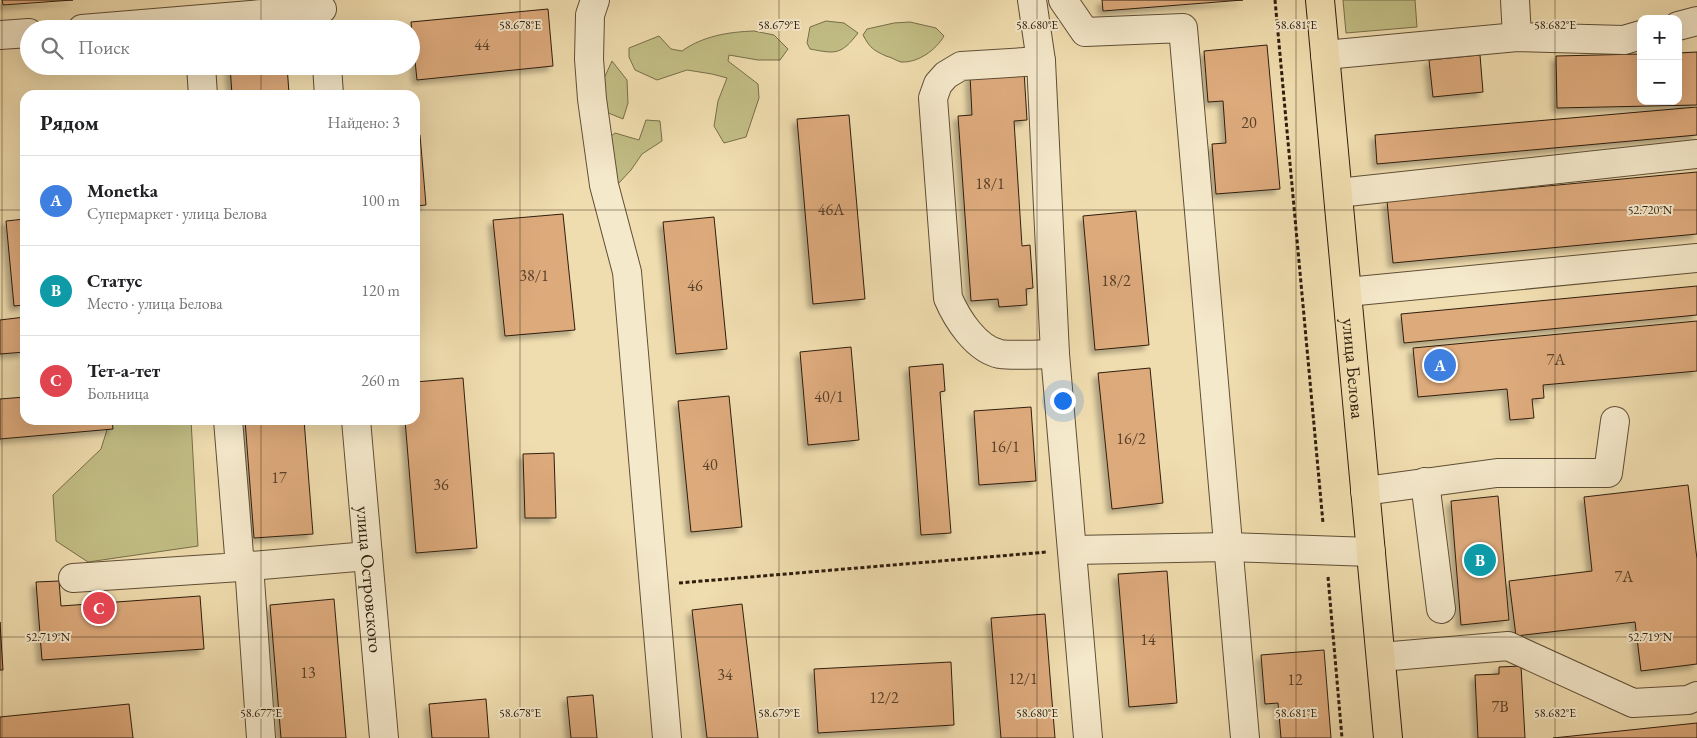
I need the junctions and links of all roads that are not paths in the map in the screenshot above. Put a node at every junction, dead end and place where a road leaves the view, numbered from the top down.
1 (594, 0) edge
2 (1032, 0) edge
3 (1062, 0) edge
4 (1320, 0) edge
5 (1515, 0) edge
6 (323, 13) edge
7 (243, 20) edge
8 (1697, 21) edge
9 (1682, 25) edge
10 (20, 34) edge
11 (0, 35) edge
12 (1517, 36) junction
13 (1637, 36) edge
14 (1325, 55) junction
15 (1041, 61) junction
16 (202, 75) edge
17 (328, 75) edge
18 (203, 90) edge
19 (329, 90) edge
20 (1697, 154) edge
21 (1338, 193) junction
22 (1697, 258) edge
23 (1347, 292) junction
24 (1055, 354) junction
25 (1615, 421) dead end
26 (229, 425) edge
27 (356, 425) edge
28 (1425, 482) junction
29 (1365, 491) junction
30 (1228, 547) junction
31 (1073, 550) junction
32 (1371, 552) junction
33 (368, 556) junction
34 (245, 566) junction
35 (73, 578) dead end
36 (1441, 609) dead end
37 (1381, 657) junction
38 (1697, 696) edge
39 (261, 738) edge
40 (384, 738) edge
41 (667, 738) edge
42 (1088, 738) edge
43 (1244, 738) edge
44 (1388, 738) edge

1 - 41 street
2 - 15 street
3 - 30 street
4 - 14 main road, улица Белова
5 - 12 street
6 - 7 street
8 - 9 street
10 - 11 street
12 - 13 street
12 - 14 street
14 - 21 main road, улица Белова
15 - 24 street
15 - 24 street
16 - 18 street
17 - 19 street
20 - 21 street
21 - 23 main road, улица Белова
22 - 23 street
23 - 29 main road, улица Белова
24 - 31 street
25 - 28 street
26 - 34 street
27 - 33 street, улица Островского
28 - 29 street
28 - 36 street
29 - 32 main road, улица Белова
30 - 31 street
30 - 32 street
30 - 43 street
31 - 42 street
32 - 37 main road, улица Белова
33 - 34 street
33 - 40 street, улица Островского
34 - 35 street
34 - 39 street
37 - 38 street
37 - 44 main road, улица Белова

